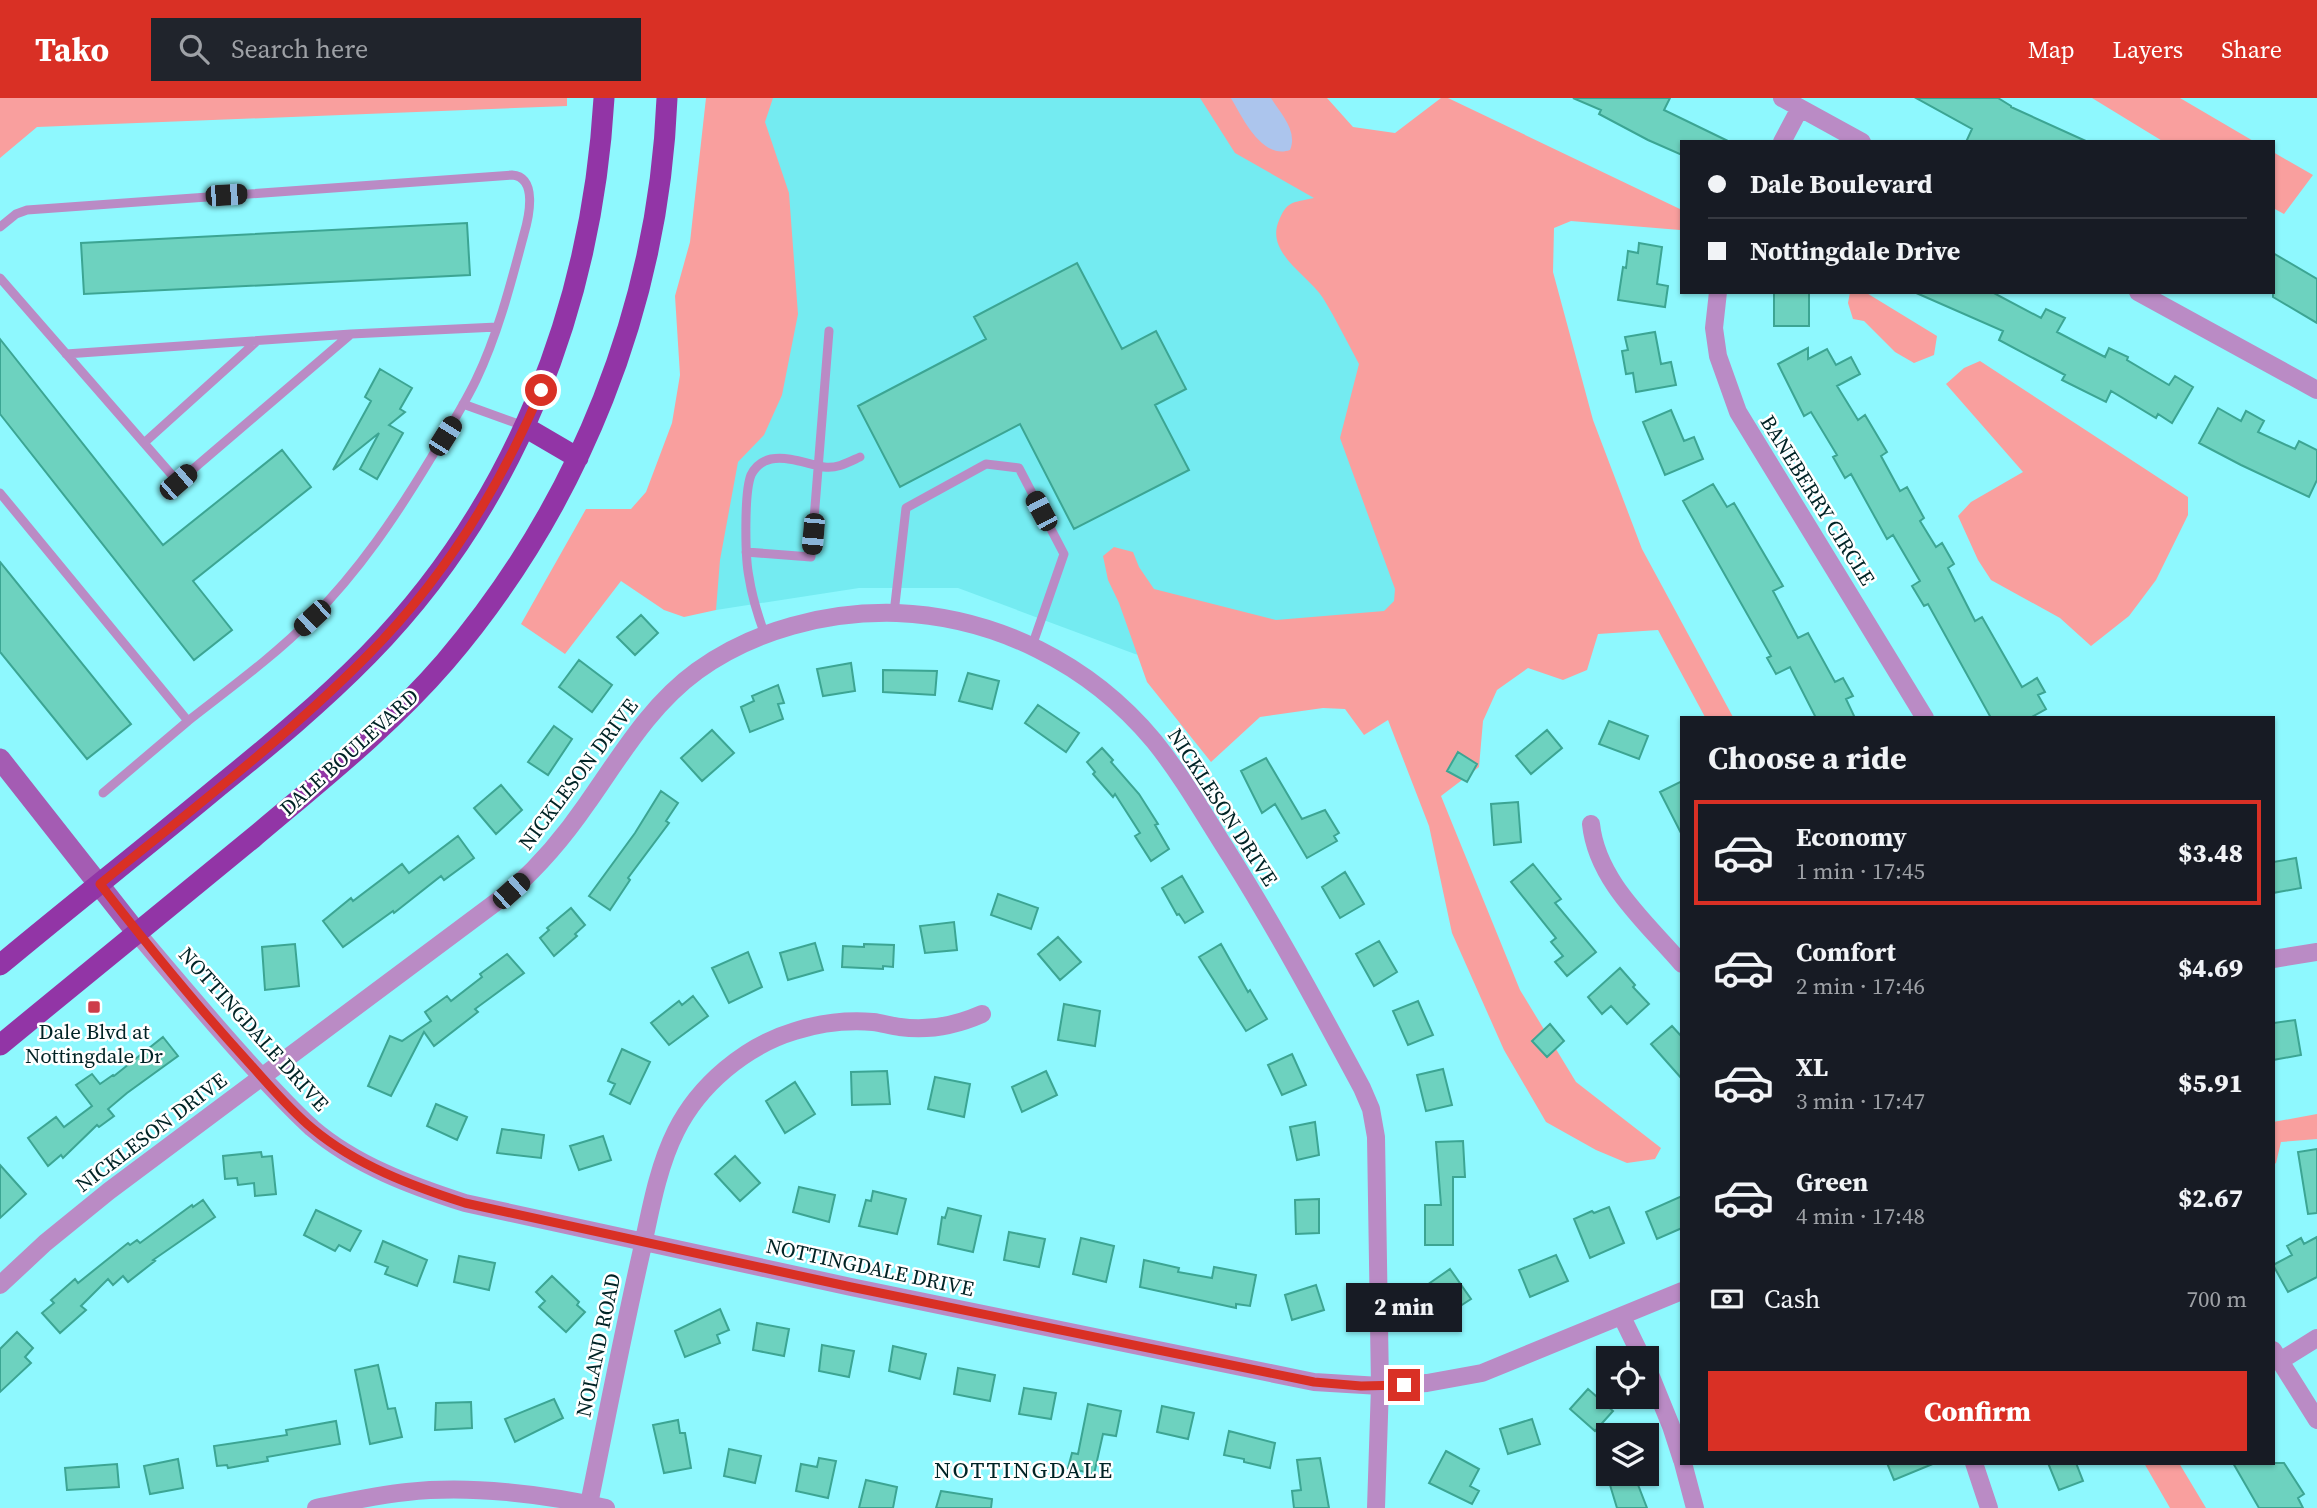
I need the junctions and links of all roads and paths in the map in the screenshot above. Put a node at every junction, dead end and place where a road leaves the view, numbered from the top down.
1 (604, 98) edge
2 (667, 98) edge
3 (1782, 98) edge
4 (1800, 108) junction
5 (1783, 140) edge
6 (1858, 140) edge
7 (0, 227) edge
8 (0, 278) edge
9 (1717, 294) edge
10 (2142, 294) edge
11 (496, 327) junction
12 (829, 331) dead end
13 (351, 334) junction
14 (257, 341) junction
15 (66, 354) junction
16 (2317, 390) edge
17 (463, 404) junction
18 (525, 426) junction
19 (144, 443) junction
20 (860, 457) dead end
21 (578, 458) junction
22 (819, 465) junction
23 (0, 493) edge
24 (746, 552) junction
25 (894, 613) junction
26 (765, 635) junction
27 (1032, 646) junction
28 (1924, 716) edge
29 (188, 721) junction
30 (0, 760) edge
31 (103, 793) dead end
32 (1591, 824) dead end
33 (100, 884) junction
34 (137, 933) junction
35 (2317, 952) edge
36 (2275, 959) edge
37 (1680, 962) edge
38 (0, 965) edge
39 (982, 1014) dead end
40 (0, 1045) edge
41 (262, 1077) junction
42 (643, 1242) junction
43 (0, 1285) edge
44 (1680, 1292) edge
45 (1622, 1317) junction
46 (2317, 1338) edge
47 (1636, 1346) edge
48 (2277, 1355) edge
49 (1380, 1386) junction
50 (1659, 1396) edge
51 (2317, 1420) edge
52 (1680, 1455) edge
53 (1683, 1465) edge
54 (1975, 1465) edge
55 (597, 1506) edge
56 (316, 1508) edge
57 (1376, 1508) edge
58 (1695, 1508) edge
59 (1989, 1508) edge

1 - 18 main road
2 - 21 main road, DALE BOULEVARD
3 - 4 street
4 - 5 street
4 - 6 street
7 - 11 lane
8 - 15 lane
9 - 28 street, BANEBERRY CIRCLE
10 - 16 street
11 - 13 lane
11 - 17 lane
12 - 22 lane
13 - 14 lane
13 - 19 lane
14 - 15 lane
14 - 19 lane
15 - 19 lane
17 - 18 lane
17 - 29 lane
18 - 21 main road
18 - 33 main road
20 - 22 lane
21 - 34 main road, DALE BOULEVARD
22 - 24 lane
22 - 24 lane
23 - 29 lane
24 - 26 lane
25 - 26 street, NICKLESON DRIVE
25 - 27 street, NICKLESON DRIVE
25 - 27 lane
26 - 41 street, NICKLESON DRIVE
27 - 49 street, NICKLESON DRIVE
29 - 31 lane
30 - 33 street
32 - 37 street
33 - 34 street
33 - 38 main road
34 - 40 main road, DALE BOULEVARD
34 - 41 street, NOTTINGDALE DRIVE
35 - 36 street
39 - 42 street, NOLAND ROAD
41 - 42 street, NOTTINGDALE DRIVE
41 - 43 street, NICKLESON DRIVE
42 - 49 street, NOTTINGDALE DRIVE
42 - 55 street, NOLAND ROAD
44 - 45 street, NOTTINGDALE DRIVE
45 - 47 street
45 - 49 street, NOTTINGDALE DRIVE
46 - 48 street
48 - 51 street
49 - 57 street, NICKLESON DRIVE
50 - 52 street
53 - 58 street
54 - 59 street
55 - 56 street

